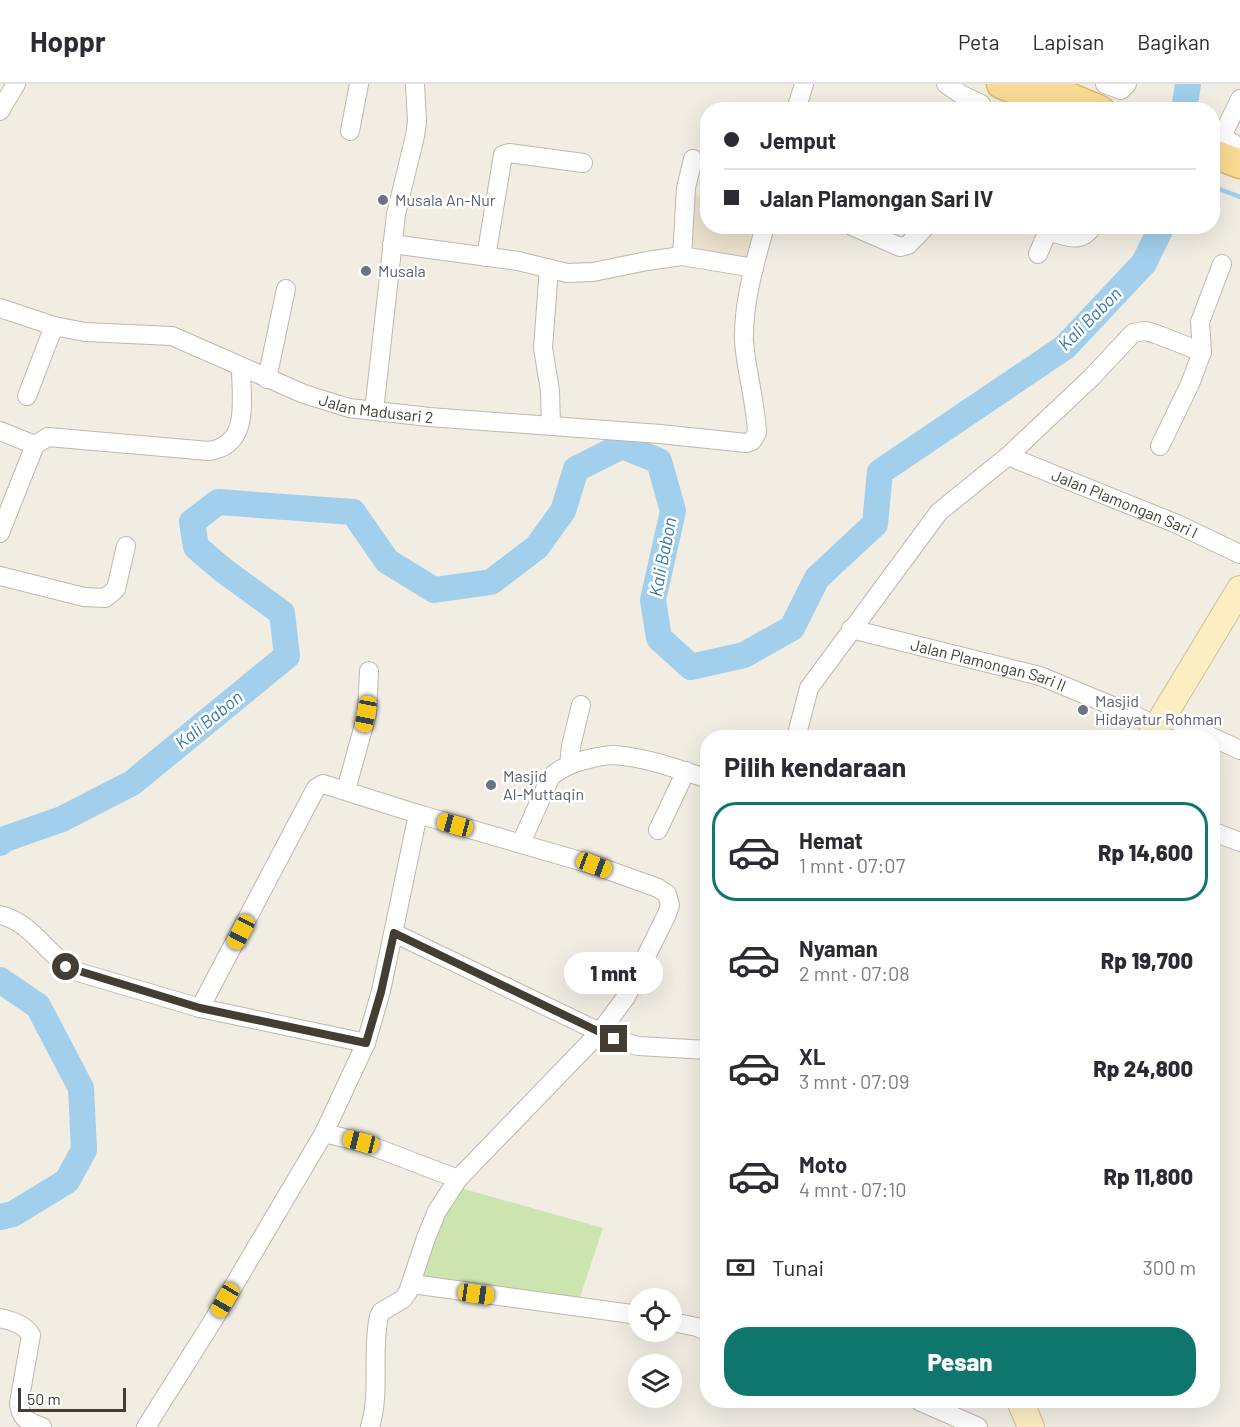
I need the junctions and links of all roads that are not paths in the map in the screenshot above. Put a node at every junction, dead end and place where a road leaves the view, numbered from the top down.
1 (16, 84) edge
2 (359, 84) edge
3 (415, 84) edge
4 (804, 84) edge
5 (946, 84) edge
6 (1001, 84) edge
7 (1038, 84) edge
8 (1105, 84) edge
9 (1126, 84) edge
10 (1240, 99) edge
11 (798, 102) edge
12 (974, 102) edge
13 (1040, 102) edge
14 (1081, 102) edge
15 (0, 111) edge
16 (350, 131) dead end
17 (1240, 148) edge
18 (1220, 156) edge
19 (693, 159) dead end
20 (583, 163) dead end
21 (1240, 164) edge
22 (1220, 177) edge
23 (1240, 185) edge
24 (763, 234) edge
25 (870, 234) edge
26 (918, 234) edge
27 (1047, 234) edge
28 (1059, 234) edge
29 (1087, 234) edge
30 (392, 244) junction
31 (1038, 254) dead end
32 (486, 256) junction
33 (682, 256) junction
34 (1221, 264) dead end
35 (549, 268) junction
36 (754, 268) junction
37 (286, 289) dead end
38 (0, 308) edge
39 (54, 326) junction
40 (1202, 352) junction
41 (241, 368) junction
42 (267, 379) junction
43 (27, 396) dead end
44 (374, 411) junction
45 (551, 426) junction
46 (0, 431) edge
47 (36, 445) junction
48 (1160, 446) dead end
49 (1008, 456) junction
50 (0, 533) edge
51 (126, 546) dead end
52 (1240, 554) edge
53 (0, 576) edge
54 (1238, 595) edge
55 (851, 628) junction
56 (369, 671) dead end
57 (581, 705) dead end
58 (1157, 726) edge
59 (798, 730) edge
60 (1220, 744) edge
61 (1240, 750) edge
62 (569, 765) junction
63 (686, 771) junction
64 (700, 776) edge
65 (346, 790) junction
66 (418, 814) junction
67 (658, 830) dead end
68 (1220, 834) edge
69 (1240, 842) edge
70 (520, 843) junction
71 (6, 917) edge
72 (394, 933) junction
73 (200, 1008) junction
74 (600, 1032) junction
75 (366, 1043) junction
76 (700, 1050) edge
77 (324, 1133) junction
78 (458, 1179) junction
79 (412, 1284) junction
80 (628, 1314) edge
81 (0, 1318) edge
82 (682, 1324) edge
83 (700, 1328) edge
84 (935, 1408) edge
85 (1023, 1408) edge
86 (42, 1427) edge
87 (146, 1427) edge
88 (370, 1427) edge
89 (978, 1427) edge
90 (1031, 1427) edge

1 - 15 street
2 - 16 street
3 - 30 street
4 - 11 street
5 - 12 street
6 - 13 main road
7 - 14 main road
8 - 9 street
10 - 17 street
18 - 21 main road
19 - 33 street
20 - 32 street
22 - 23 main road
24 - 36 street
25 - 26 street
27 - 31 street
28 - 29 street
30 - 32 street
30 - 44 street
32 - 35 street
33 - 35 street
33 - 36 street
34 - 40 street
35 - 45 street
36 - 45 street, Jalan Madusari 2
37 - 42 street
38 - 39 street, Jalan Madusari 2
39 - 41 street, Jalan Madusari 2
39 - 43 street
40 - 48 street
40 - 49 street
41 - 42 street, Jalan Madusari 2
41 - 47 street
42 - 44 street, Jalan Madusari 2
44 - 45 street, Jalan Madusari 2
46 - 47 street
47 - 50 street
49 - 52 street, Jalan Plamongan Sari I
49 - 55 street
51 - 53 street
54 - 58 main road
55 - 58 street, Jalan Plamongan Sari II
55 - 59 street
56 - 65 street
57 - 62 street
60 - 61 street, Jalan Plamongan Sari II
62 - 63 street
62 - 70 street
63 - 64 street
63 - 67 street
65 - 66 street
65 - 73 street
66 - 70 street
66 - 72 street
68 - 69 street
70 - 74 street
71 - 73 street
72 - 74 street
72 - 75 street
73 - 75 street
74 - 76 street
74 - 78 street
75 - 77 street
77 - 78 street
77 - 87 street
78 - 79 street
79 - 80 street
79 - 88 street
81 - 86 street
82 - 83 street
84 - 89 street
85 - 90 main road

